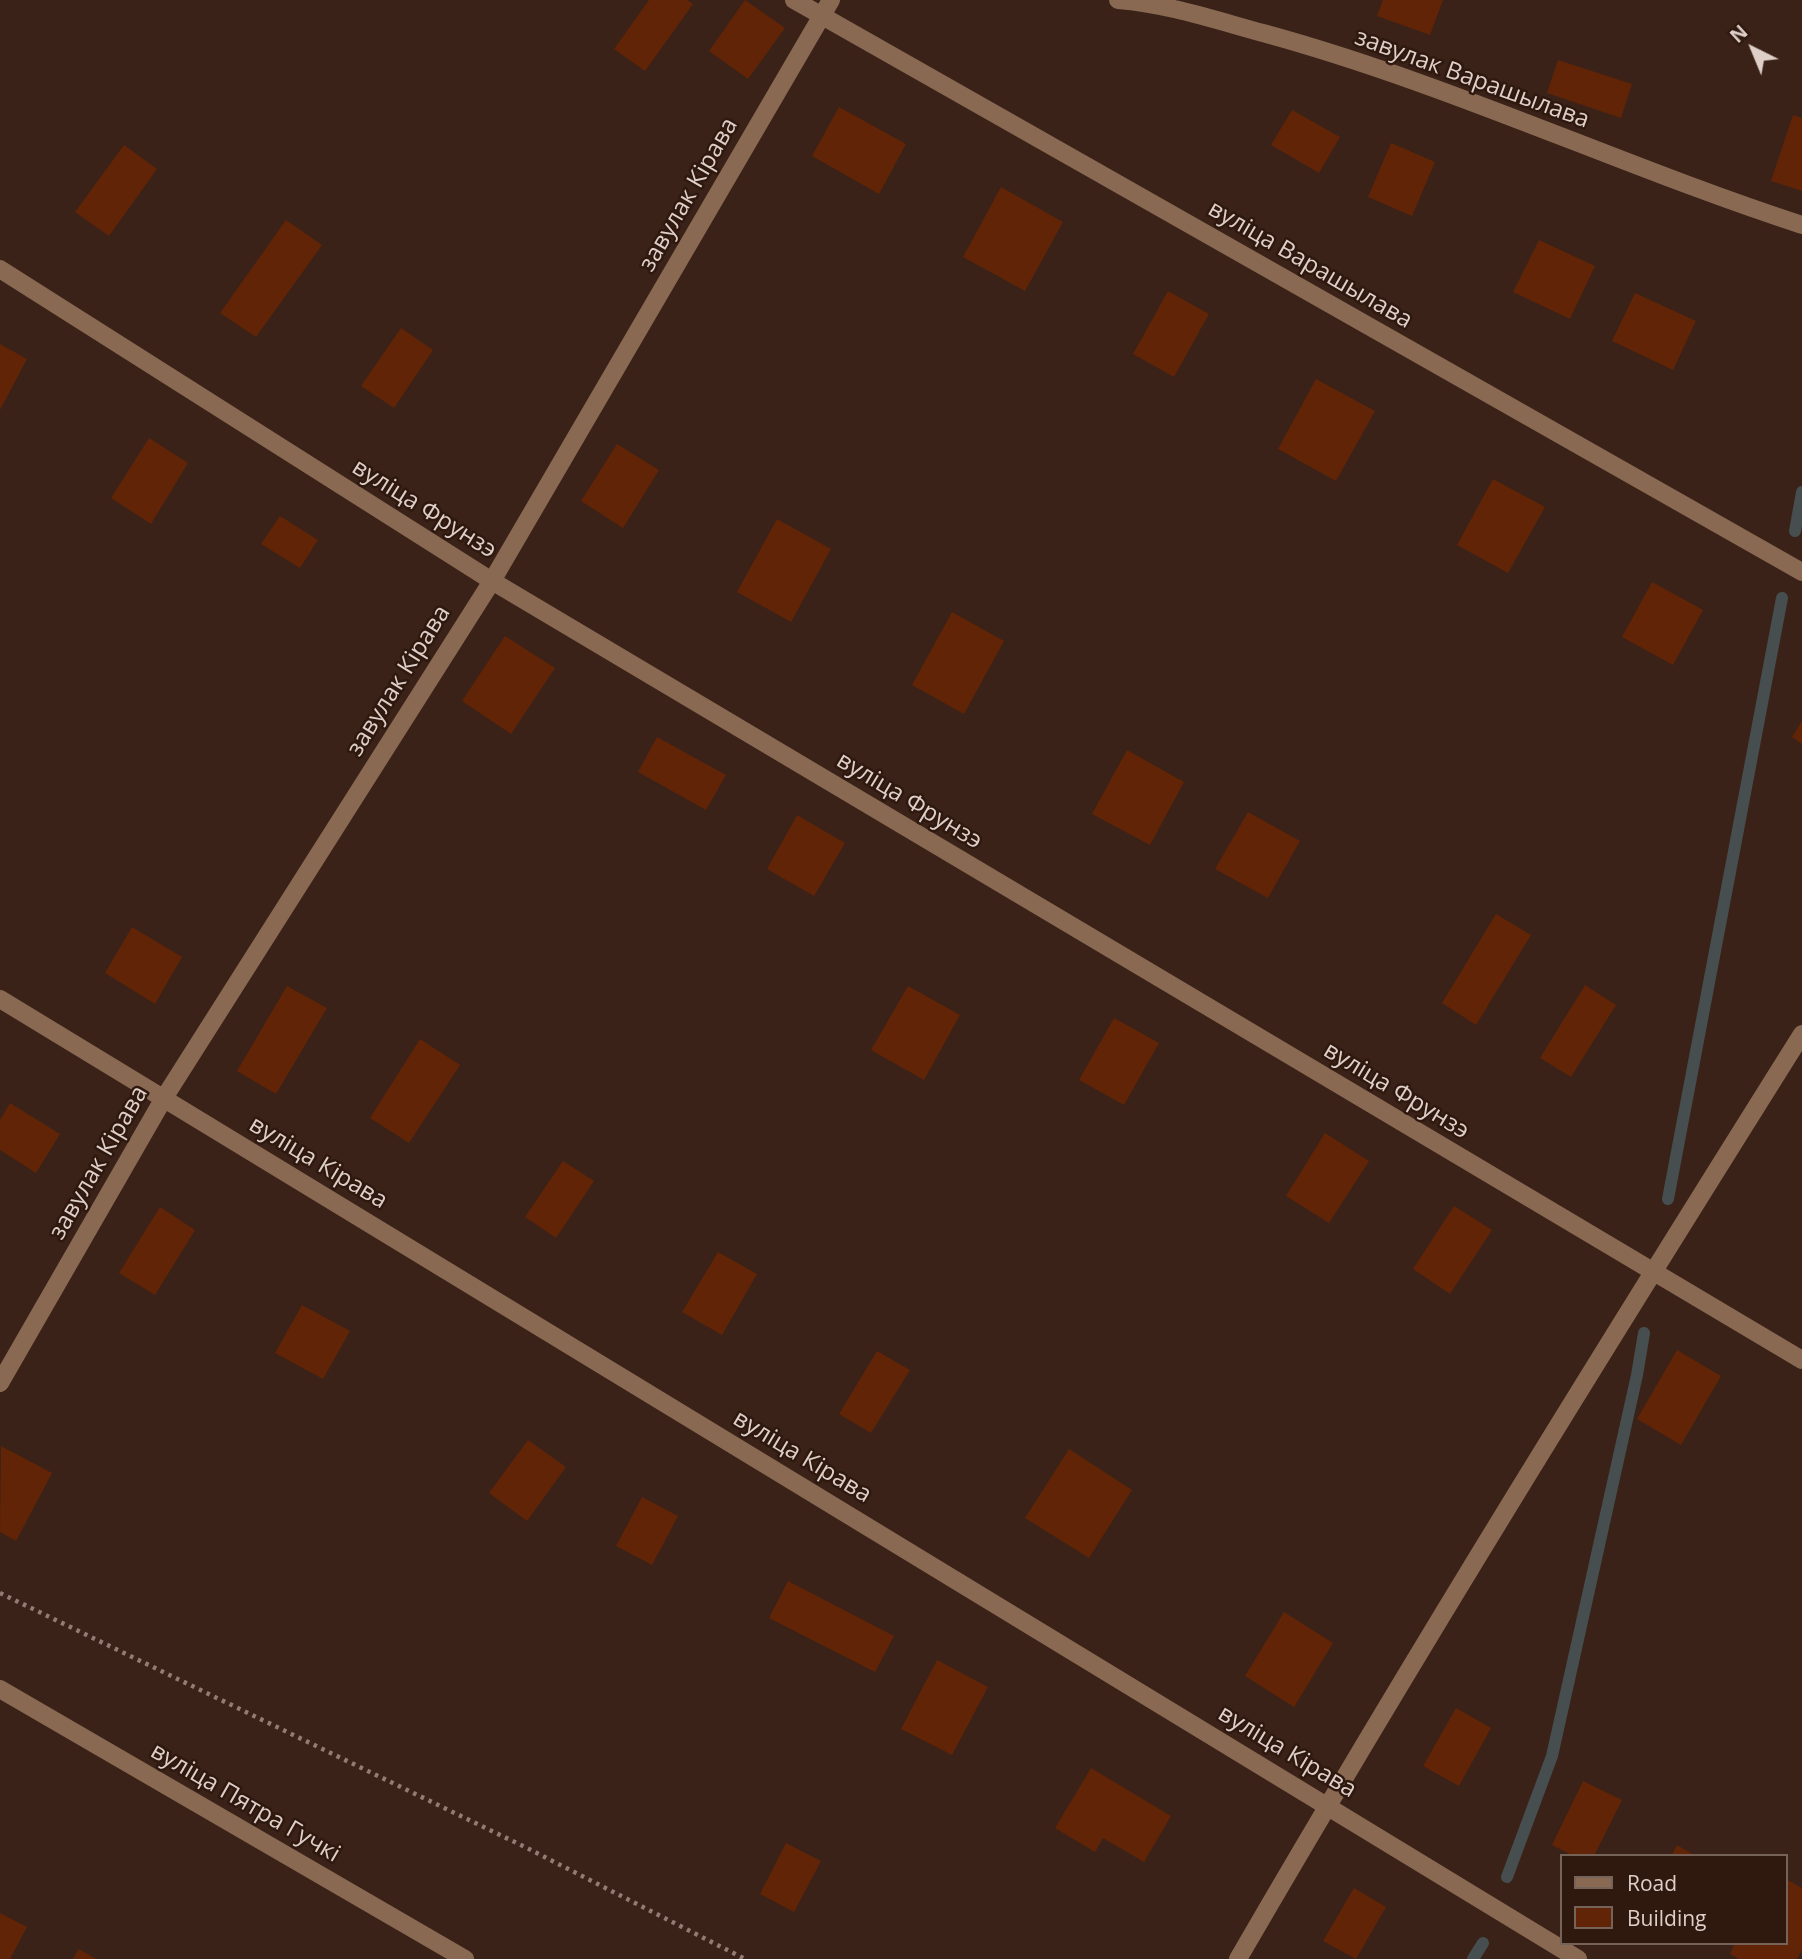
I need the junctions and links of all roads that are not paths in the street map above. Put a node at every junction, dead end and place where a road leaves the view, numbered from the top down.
1 (794, 0) edge
2 (831, 0) edge
3 (1118, 0) edge
4 (821, 16) junction
5 (1802, 225) edge
6 (0, 269) edge
7 (1802, 572) edge
8 (492, 581) junction
9 (0, 999) edge
10 (1802, 1034) edge
11 (164, 1098) junction
12 (1653, 1272) junction
13 (1802, 1360) edge
14 (0, 1382) edge
15 (0, 1689) edge
16 (1327, 1806) junction
17 (465, 1959) edge
18 (1238, 1959) edge
19 (1578, 1959) edge

1 - 4 street, вуліца Варашылава
2 - 4 street, завулак Кірава
3 - 5 street, завулак Варашылава
4 - 7 street, вуліца Варашылава
4 - 8 street, завулак Кірава
6 - 8 street, вуліца Фрунзэ
8 - 11 street, завулак Кірава
8 - 12 street, вуліца Фрунзэ
9 - 11 street, вуліца Кірава
10 - 12 street
11 - 14 street, завулак Кірава
11 - 16 street, вуліца Кірава
12 - 13 street, вуліца Фрунзэ
12 - 16 street
15 - 17 street, вуліца Пятра Гучкі
16 - 18 street
16 - 19 street, вуліца Кірава

